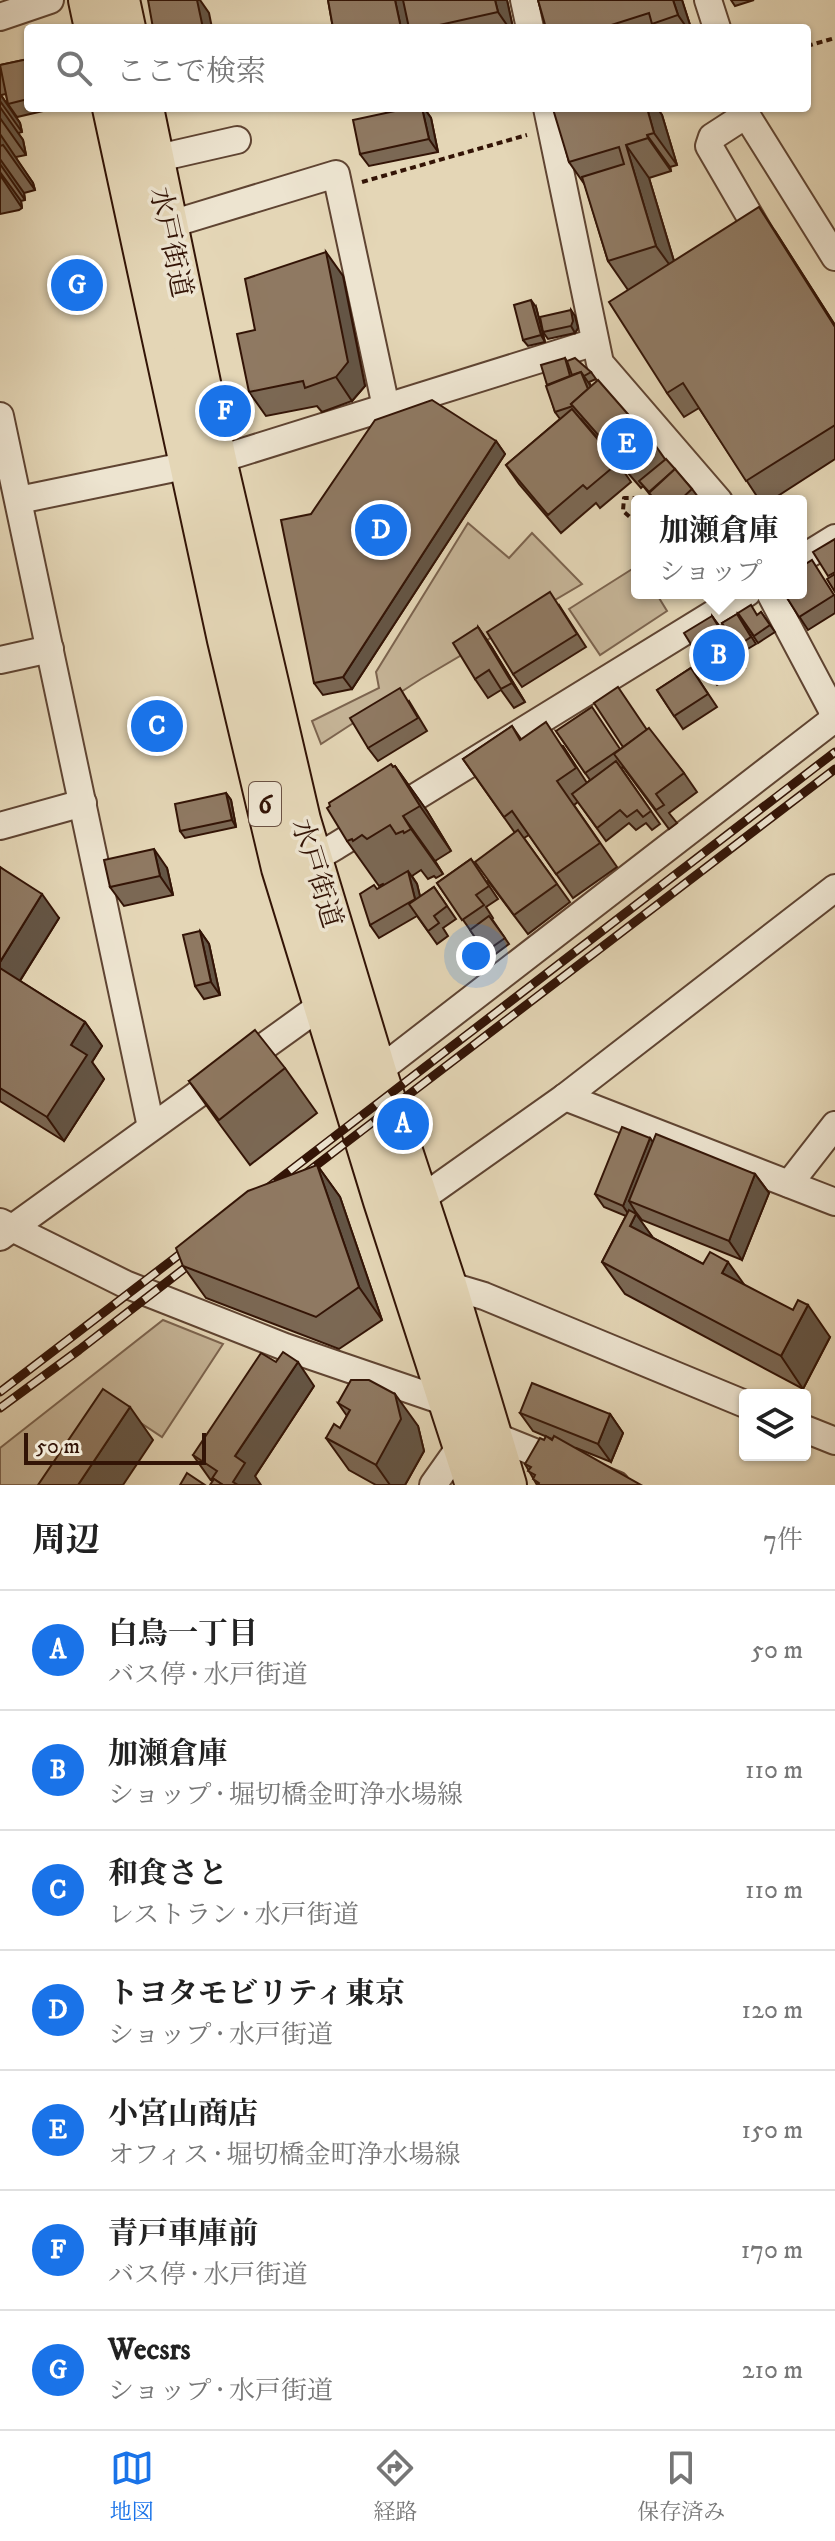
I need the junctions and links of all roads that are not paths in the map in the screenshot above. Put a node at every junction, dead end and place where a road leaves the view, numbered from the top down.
1 (50, 0) edge
2 (88, 0) edge
3 (120, 0) edge
4 (524, 0) edge
5 (708, 0) edge
6 (0, 17) edge
7 (93, 24) edge
8 (125, 24) edge
9 (529, 24) edge
10 (716, 24) edge
11 (113, 112) edge
12 (145, 112) edge
13 (744, 112) edge
14 (549, 118) edge
15 (237, 140) dead end
16 (154, 159) junction
17 (168, 225) junction
18 (835, 257) edge
19 (751, 261) edge
20 (595, 342) junction
21 (386, 407) junction
22 (1, 428) edge
23 (203, 462) junction
24 (714, 495) edge
25 (19, 500) junction
26 (835, 538) edge
27 (807, 555) edge
28 (737, 599) edge
29 (773, 599) edge
30 (50, 649) junction
31 (0, 660) edge
32 (834, 720) edge
33 (83, 803) junction
34 (0, 826) edge
35 (296, 864) junction
36 (835, 888) edge
37 (323, 1004) junction
38 (377, 1072) junction
39 (565, 1097) junction
40 (835, 1125) edge
41 (151, 1127) junction
42 (789, 1184) junction
43 (418, 1201) junction
44 (835, 1202) edge
45 (4, 1229) edge
46 (447, 1285) junction
47 (739, 1402) edge
48 (449, 1403) junction
49 (811, 1431) edge
50 (477, 1439) junction
51 (835, 1441) edge
52 (433, 1485) edge
53 (475, 1485) edge
54 (507, 1485) edge
55 (616, 1485) edge

1 - 6 street
2 - 7 highway
3 - 8 highway
4 - 9 street
5 - 10 street
11 - 23 highway, 水戸街道 / 6
12 - 16 highway, 水戸街道 / 6
13 - 18 street
13 - 19 street
14 - 20 street
15 - 16 street
16 - 17 highway, 水戸街道 / 6
17 - 21 street
17 - 23 highway, 水戸街道 / 6
20 - 21 street
20 - 24 street
21 - 23 street
22 - 25 street
23 - 25 street
23 - 35 highway, 水戸街道 / 6
25 - 30 street
26 - 27 street
28 - 35 street
29 - 32 street
30 - 31 street
30 - 33 street
32 - 38 street
33 - 34 street
33 - 41 street
35 - 37 highway, 水戸街道 / 6
35 - 38 highway, 水戸街道 / 6
36 - 39 street
37 - 41 street
37 - 48 highway, 水戸街道 / 6
38 - 43 highway, 水戸街道 / 6
39 - 42 street
39 - 43 street
40 - 42 street
41 - 45 street
42 - 44 street
43 - 46 highway, 水戸街道 / 6
45 - 48 street
46 - 47 street
46 - 50 highway, 水戸街道 / 6
48 - 50 highway, 水戸街道 / 6
49 - 51 street
50 - 52 street
50 - 53 highway, 水戸街道 / 6
50 - 54 highway, 水戸街道 / 6
50 - 55 street

